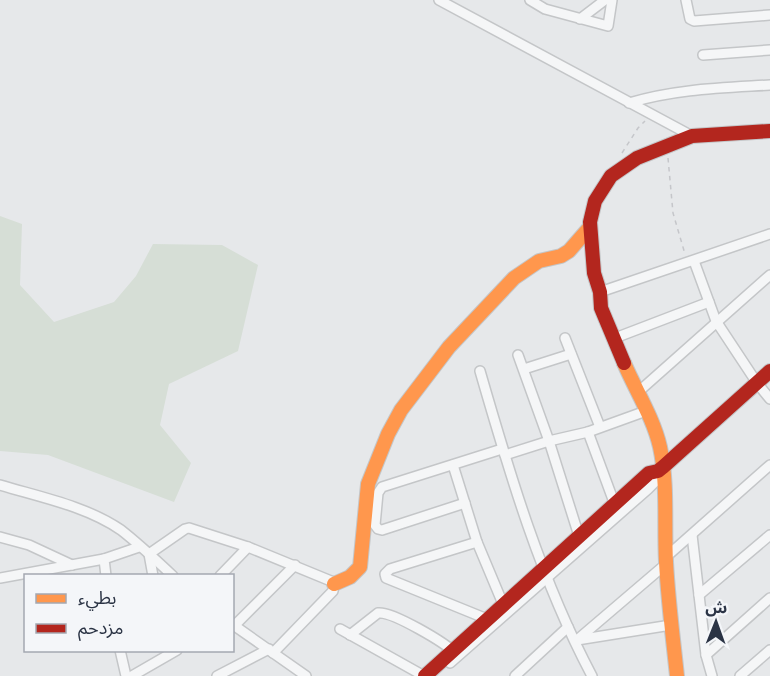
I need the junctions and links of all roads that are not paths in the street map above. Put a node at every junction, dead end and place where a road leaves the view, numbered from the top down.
1 (439, 0) edge
2 (530, 0) edge
3 (605, 0) edge
4 (612, 0) edge
5 (686, 0) edge
6 (770, 15) edge
7 (580, 19) junction
8 (770, 50) edge
9 (703, 55) dead end
10 (770, 85) edge
11 (629, 103) junction
12 (770, 131) edge
13 (692, 136) junction
14 (590, 227) junction
15 (770, 234) edge
16 (691, 262) junction
17 (770, 275) edge
18 (600, 292) junction
19 (709, 302) junction
20 (716, 321) junction
21 (565, 338) dead end
22 (615, 338) junction
23 (571, 354) junction
24 (518, 355) dead end
25 (524, 369) junction
26 (480, 371) dead end
27 (770, 371) edge
28 (757, 383) junction
29 (637, 393) junction
30 (770, 399) edge
31 (646, 411) junction
32 (600, 427) junction
33 (588, 432) junction
34 (549, 441) junction
35 (504, 452) junction
36 (453, 465) junction
37 (770, 465) edge
38 (661, 469) junction
39 (0, 485) edge
40 (465, 503) junction
41 (615, 505) junction
42 (692, 535) junction
43 (579, 536) junction
44 (0, 537) edge
45 (769, 537) edge
46 (477, 542) junction
47 (139, 547) junction
48 (248, 548) junction
49 (149, 554) junction
50 (104, 559) junction
51 (666, 561) junction
52 (72, 565) junction
53 (295, 565) junction
54 (544, 573) junction
55 (106, 574) edge
56 (153, 574) edge
57 (171, 574) edge
58 (222, 574) edge
59 (0, 578) edge
60 (334, 584) junction
61 (699, 595) junction
62 (770, 598) edge
63 (503, 604) junction
64 (487, 619) junction
65 (234, 624) edge
66 (670, 625) junction
67 (568, 627) junction
68 (339, 629) dead end
69 (350, 635) junction
70 (576, 641) junction
71 (770, 650) edge
72 (271, 651) junction
73 (120, 652) edge
74 (166, 653) edge
75 (455, 653) junction
76 (706, 655) junction
77 (301, 675) edge
78 (590, 675) edge
79 (126, 676) edge
80 (132, 676) edge
81 (217, 676) edge
82 (424, 676) edge
83 (434, 676) edge
84 (515, 676) edge
85 (677, 676) edge
86 (712, 676) edge
87 (740, 676) edge

1 - 11 street
2 - 7 street
3 - 7 street
4 - 7 street
5 - 6 street
8 - 9 street
10 - 11 street
11 - 13 street
12 - 13 street
13 - 14 street
14 - 18 street
14 - 60 street
15 - 16 street
16 - 18 street
16 - 19 street
17 - 20 street
18 - 22 street
19 - 20 street
19 - 22 street
20 - 28 street
20 - 29 street
21 - 23 street
22 - 29 street
23 - 25 street
23 - 32 street
24 - 25 street
25 - 34 street
26 - 35 street
27 - 28 street
28 - 30 street
28 - 38 street
29 - 31 street
31 - 32 street
31 - 38 street
32 - 33 street
33 - 34 street
33 - 41 street
34 - 35 street
34 - 43 street
35 - 36 street
35 - 54 street
36 - 40 street
36 - 40 street
37 - 42 street
38 - 41 street
38 - 51 street
38 - 54 street
39 - 47 street
40 - 46 street
41 - 43 street
42 - 51 street
42 - 61 street
43 - 54 street
44 - 52 street
45 - 61 street
46 - 63 street
46 - 64 street
47 - 49 street
47 - 50 street
48 - 49 street
48 - 53 street
48 - 58 street
49 - 56 street
49 - 57 street
50 - 52 street
50 - 55 street
51 - 66 street
51 - 70 street
52 - 59 street
53 - 60 street
53 - 65 street
54 - 63 street
54 - 67 street
54 - 75 street
60 - 72 street
61 - 76 street
62 - 76 street
63 - 64 street
64 - 75 street
65 - 72 street
66 - 70 street
66 - 85 street
67 - 70 street
67 - 84 street
68 - 69 street
69 - 75 street
69 - 82 street
70 - 78 street
71 - 87 street
72 - 77 street
72 - 81 street
73 - 79 street
74 - 80 street
75 - 82 street
75 - 83 street
76 - 86 street

